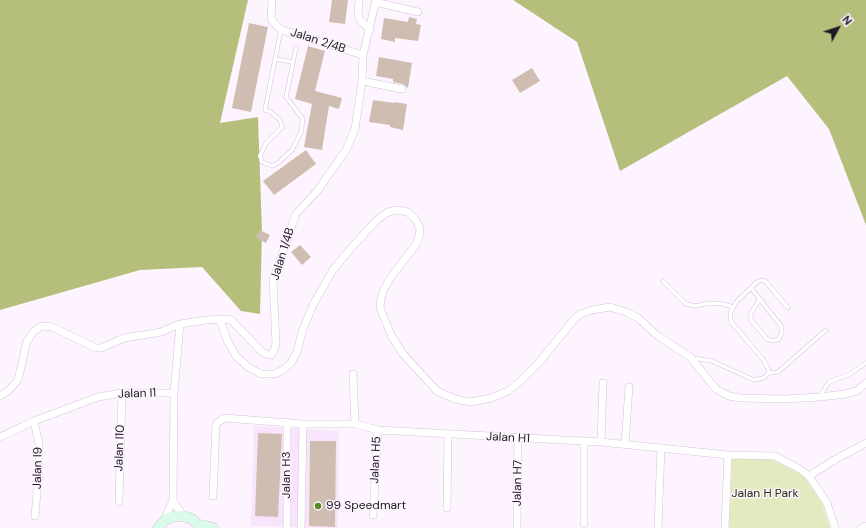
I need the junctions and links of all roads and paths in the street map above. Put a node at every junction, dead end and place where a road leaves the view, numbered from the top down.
1 (272, 0) edge
2 (359, 0) edge
3 (375, 1) edge
4 (418, 12) dead end
5 (282, 30) junction
6 (370, 30) junction
7 (296, 48) dead end
8 (363, 55) junction
9 (275, 58) junction
10 (292, 62) junction
11 (362, 81) junction
12 (402, 89) dead end
13 (663, 281) dead end
14 (751, 288) junction
15 (760, 299) junction
16 (733, 307) junction
17 (788, 308) dead end
18 (220, 320) junction
19 (180, 324) junction
20 (826, 330) dead end
21 (690, 357) junction
22 (866, 363) edge
23 (769, 373) junction
24 (353, 374) dead end
25 (603, 382) dead end
26 (866, 383) edge
27 (629, 387) dead end
28 (174, 393) junction
29 (122, 394) junction
30 (0, 396) edge
31 (820, 397) junction
32 (34, 421) junction
33 (287, 422) junction
34 (303, 424) junction
35 (355, 424) junction
36 (378, 430) junction
37 (448, 434) junction
38 (0, 437) edge
39 (518, 438) junction
40 (584, 441) junction
41 (601, 442) junction
42 (866, 443) edge
43 (625, 444) junction
44 (661, 448) junction
45 (728, 455) junction
46 (809, 476) junction
47 (213, 496) dead end
48 (173, 501) junction
49 (119, 502) dead end
50 (446, 508) dead end
51 (374, 515) dead end
52 (36, 516) dead end
53 (183, 516) junction
54 (584, 523) dead end
55 (159, 526) edge
56 (200, 526) edge
57 (866, 526) edge
58 (213, 528) edge
59 (287, 528) edge
60 (301, 528) edge
61 (517, 528) edge
62 (658, 528) edge
63 (725, 528) edge
64 (835, 528) edge
65 (861, 528) edge

1 - 5 street, Jalan 2/4B
2 - 6 street
3 - 4 street
3 - 6 street, Jalan 1/4B
5 - 8 street, Jalan 2/4B
5 - 9 lane
6 - 8 street, Jalan 1/4B
7 - 10 lane
8 - 11 street, Jalan 1/4B
9 - 10 lane
9 - 10 lane
11 - 12 street
11 - 18 street, Jalan 1/4B
13 - 16 lane
14 - 15 lane
14 - 16 lane
14 - 17 lane
15 - 15 lane
16 - 23 lane
18 - 19 street, Jalan 1/4B
18 - 21 street
19 - 28 street
19 - 30 street, Jalan 1/4B
20 - 23 lane
21 - 23 lane
21 - 31 street
22 - 31 lane
24 - 35 street
25 - 41 street
26 - 31 street
27 - 43 street
28 - 29 street, Jalan I1
28 - 48 street, Jalan I1
29 - 32 street, Jalan I1
29 - 49 street, Jalan I10
32 - 38 street, Jalan I1
32 - 52 street, Jalan I9
33 - 34 street, Jalan H1
33 - 47 street, Jalan H1
33 - 59 street, Jalan H3
34 - 35 street, Jalan H1
34 - 60 street, Jalan H3
35 - 36 street, Jalan H1
36 - 37 street, Jalan H1
36 - 51 street, Jalan H5
37 - 39 street, Jalan H1
37 - 50 street
39 - 40 street, Jalan H1
39 - 61 street, Jalan H7
40 - 41 street, Jalan H1
40 - 54 street
41 - 43 street, Jalan H1
42 - 46 street
43 - 44 street, Jalan H1
44 - 45 street, Jalan H1
44 - 62 street
45 - 46 street, Jalan H1
45 - 63 street
46 - 64 street, Jalan H1
48 - 53 street
48 - 55 street, Jalan I1
53 - 55 main road
53 - 56 main road
56 - 58 main road
57 - 65 street

